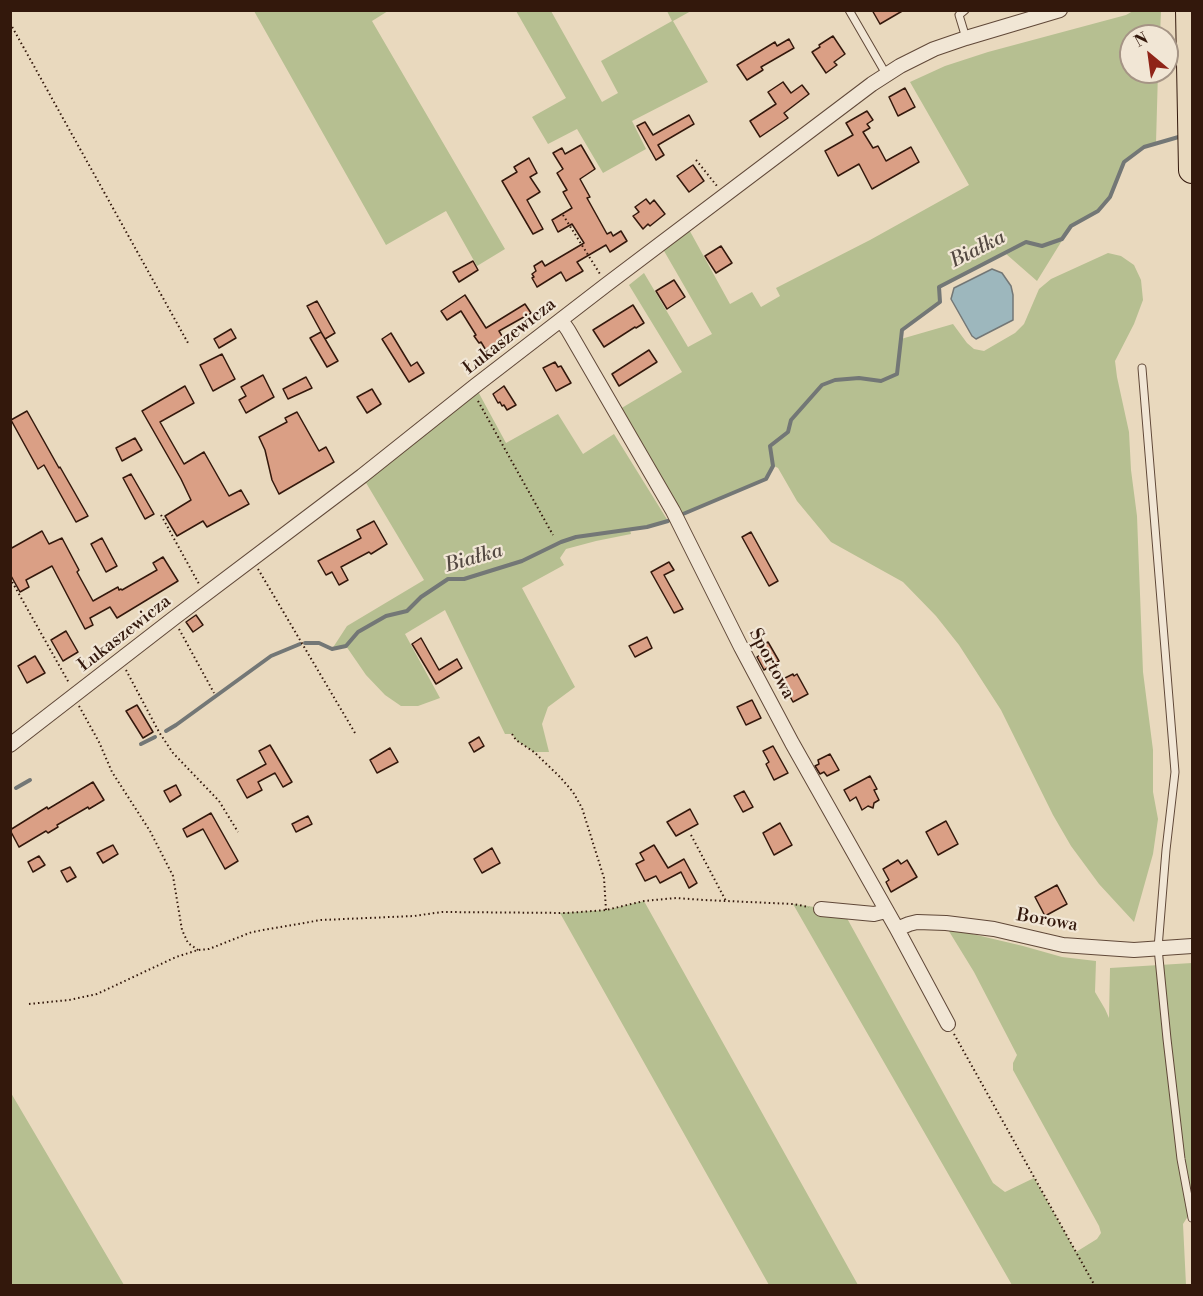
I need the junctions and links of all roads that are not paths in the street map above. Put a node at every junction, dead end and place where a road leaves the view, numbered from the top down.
1 (849, 10) edge
2 (1060, 10) edge
3 (1189, 10) edge
4 (960, 12) edge
5 (1027, 15) edge
6 (966, 38) junction
7 (886, 74) junction
8 (1192, 106) edge
9 (1192, 165) edge
10 (1192, 170) edge
11 (561, 320) junction
12 (1142, 368) dead end
13 (10, 745) edge
14 (821, 909) road end
15 (886, 911) junction
16 (897, 928) junction
17 (1192, 946) edge
18 (1158, 948) junction
19 (948, 1024) road end
20 (1192, 1218) edge

1 - 7 lane
2 - 5 street, Łukaszewicza
3 - 8 highway
4 - 6 lane
5 - 6 street, Łukaszewicza
6 - 7 street, Łukaszewicza
7 - 11 street, Łukaszewicza
8 - 9 highway
9 - 10 highway
11 - 13 street, Łukaszewicza
11 - 15 street, Sportowa
12 - 18 lane
14 - 15 street
15 - 16 street, Sportowa
16 - 18 street, Borowa
16 - 19 street, Sportowa
17 - 18 street, Borowa
18 - 20 lane

